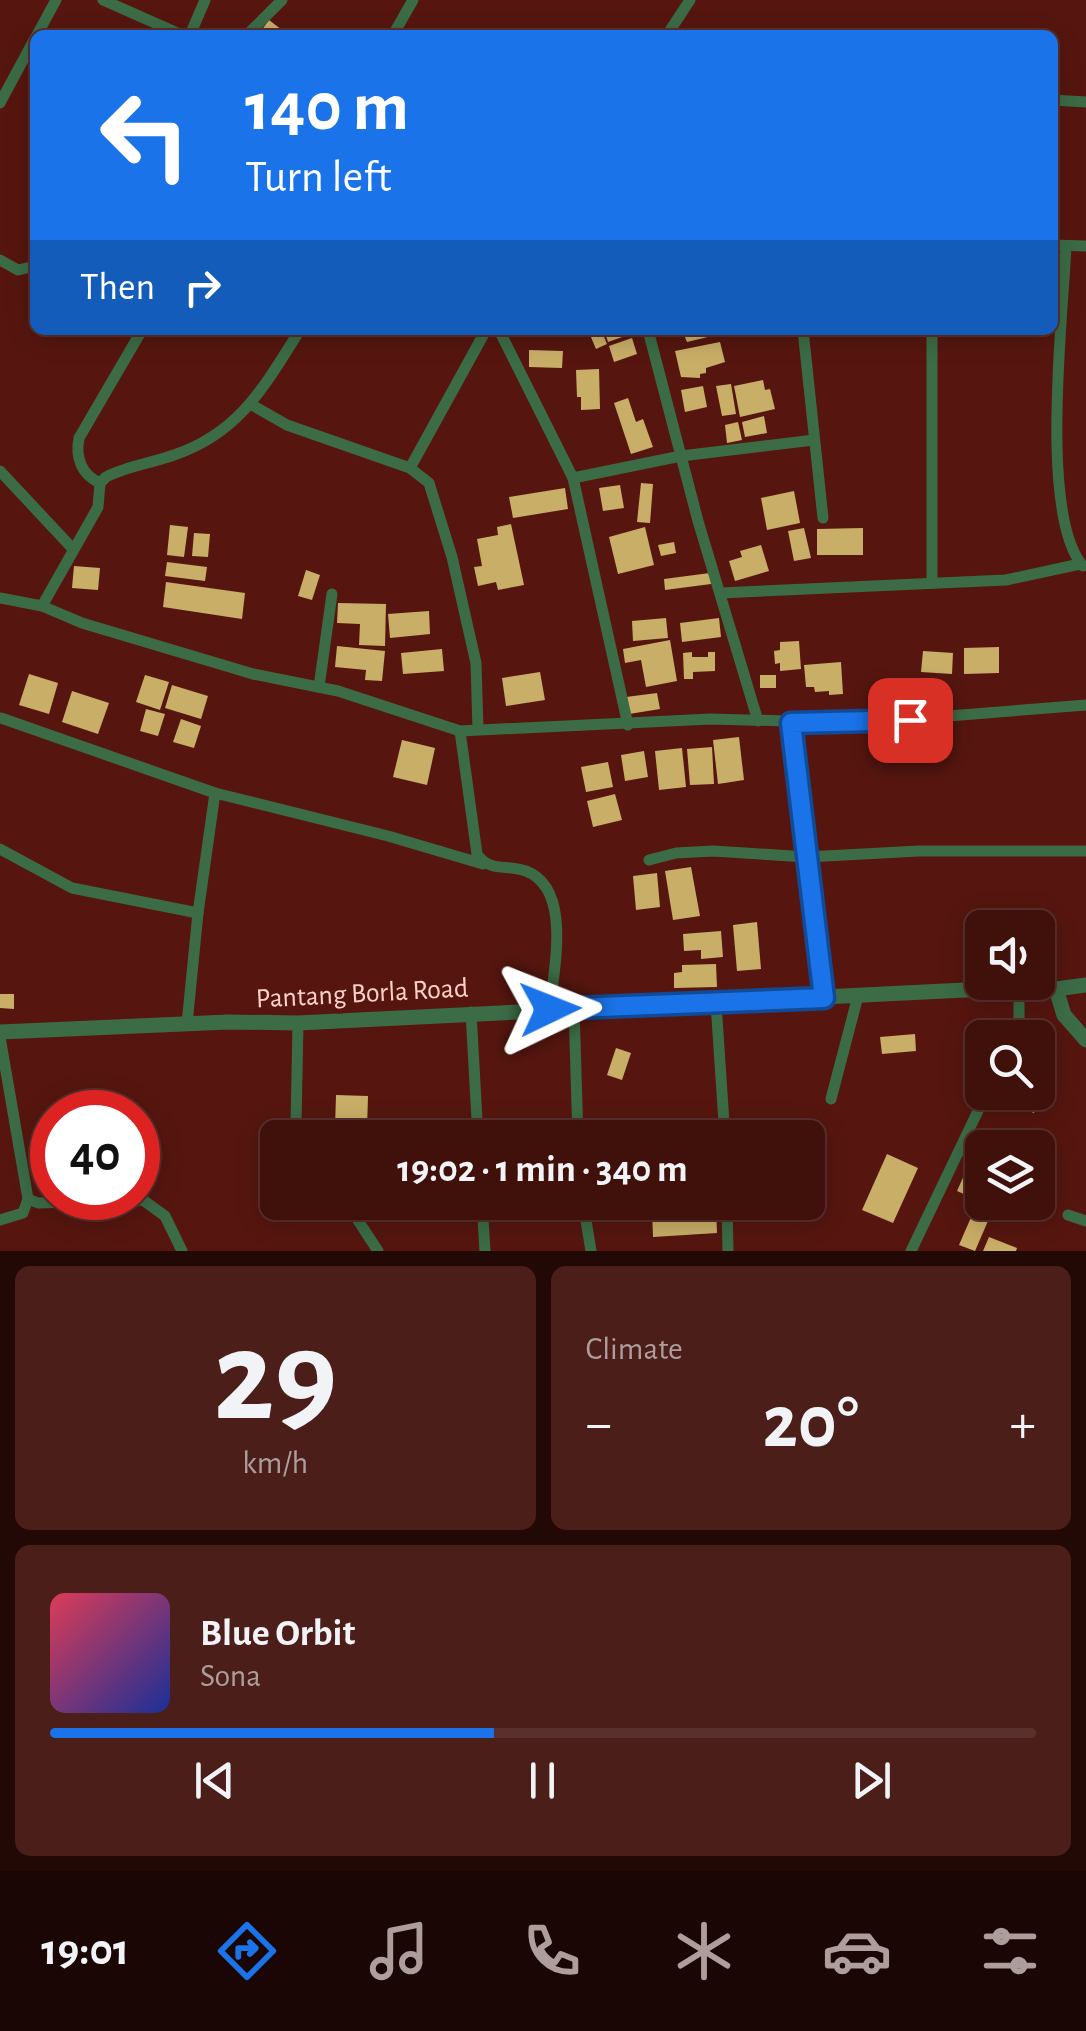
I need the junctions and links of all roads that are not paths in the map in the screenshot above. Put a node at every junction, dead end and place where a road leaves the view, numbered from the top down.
1 (56, 0) edge
2 (103, 0) edge
3 (205, 0) edge
4 (282, 0) edge
5 (413, 0) edge
6 (690, 0) edge
7 (40, 30) edge
8 (171, 30) edge
9 (192, 30) edge
10 (252, 30) edge
11 (396, 30) edge
12 (670, 30) edge
13 (30, 48) edge
14 (1058, 100) edge
15 (1086, 102) edge
16 (0, 103) edge
17 (1058, 245) edge
18 (1066, 246) junction
19 (1086, 246) edge
20 (0, 260) edge
21 (30, 267) edge
22 (139, 335) edge
23 (297, 335) edge
24 (483, 335) edge
25 (502, 335) edge
26 (649, 335) edge
27 (804, 335) edge
28 (932, 335) edge
29 (252, 405) junction
30 (814, 440) junction
31 (682, 456) junction
32 (410, 468) junction
33 (0, 472) edge
34 (573, 478) junction
35 (100, 484) junction
36 (822, 518) dead end
37 (73, 549) junction
38 (1083, 566) edge
39 (932, 582) junction
40 (720, 593) junction
41 (332, 594) dead end
42 (0, 598) edge
43 (42, 606) junction
44 (320, 687) junction
45 (1086, 705) edge
46 (2, 718) edge
47 (758, 722) junction
48 (791, 723) junction
49 (628, 725) junction
50 (478, 729) junction
51 (460, 731) junction
52 (215, 793) junction
53 (0, 849) edge
54 (1086, 851) edge
55 (807, 857) junction
56 (649, 860) dead end
57 (483, 864) junction
58 (198, 913) junction
59 (1086, 985) edge
60 (1056, 989) joint
61 (965, 991) edge
62 (858, 996) junction
63 (824, 998) junction
64 (716, 1003) junction
65 (574, 1008) junction
66 (550, 1009) junction
67 (471, 1012) junction
68 (298, 1023) junction
69 (187, 1024) junction
70 (0, 1034) edge
71 (1086, 1040) edge
72 (831, 1099) dead end
73 (978, 1110) edge
74 (296, 1120) edge
75 (477, 1120) edge
76 (577, 1120) edge
77 (724, 1120) edge
78 (28, 1198) junction
79 (1068, 1215) dead end
80 (0, 1220) edge
81 (358, 1220) edge
82 (483, 1220) edge
83 (586, 1220) edge
84 (727, 1220) edge
85 (1086, 1221) edge
86 (182, 1251) edge
87 (378, 1251) edge
88 (485, 1251) edge
89 (591, 1251) edge
90 (728, 1251) edge
91 (911, 1251) edge

1 - 7 street
2 - 8 street
3 - 9 street
4 - 10 street
5 - 11 street
6 - 12 street
13 - 16 street
14 - 15 street
17 - 18 street
18 - 19 street
18 - 38 street
20 - 21 street
22 - 35 street
23 - 29 street
24 - 32 street
25 - 34 street
26 - 31 street
27 - 30 street
28 - 39 street
29 - 32 street
29 - 35 street
30 - 31 street
30 - 36 street
31 - 34 street
31 - 40 street
32 - 50 street
33 - 37 street
34 - 49 street
35 - 37 street
37 - 43 street
38 - 39 street
39 - 40 street
40 - 47 street
41 - 44 street
42 - 43 street
43 - 44 street
44 - 51 street
45 - 48 street
46 - 52 street
47 - 48 street
47 - 49 street
48 - 55 street
49 - 50 street
50 - 51 street
51 - 57 street
52 - 57 street
52 - 58 street
53 - 58 street
54 - 55 street
55 - 56 street
55 - 63 street
57 - 66 street
58 - 69 street
59 - 60 street, Pantang Borla Road
60 - 71 street
61 - 62 street, Pantang Borla Road
62 - 63 street, Pantang Borla Road
62 - 72 street
63 - 64 street, Pantang Borla Road
64 - 65 street, Pantang Borla Road
64 - 77 street
65 - 66 street, Pantang Borla Road
65 - 76 street
66 - 67 street, Pantang Borla Road
67 - 68 street, Pantang Borla Road
67 - 75 street
68 - 69 street, Pantang Borla Road
68 - 74 street
69 - 70 street, Pantang Borla Road
70 - 78 street
73 - 91 street
78 - 80 street
78 - 86 street
79 - 85 street
81 - 87 street
82 - 88 street
83 - 89 street
84 - 90 street

